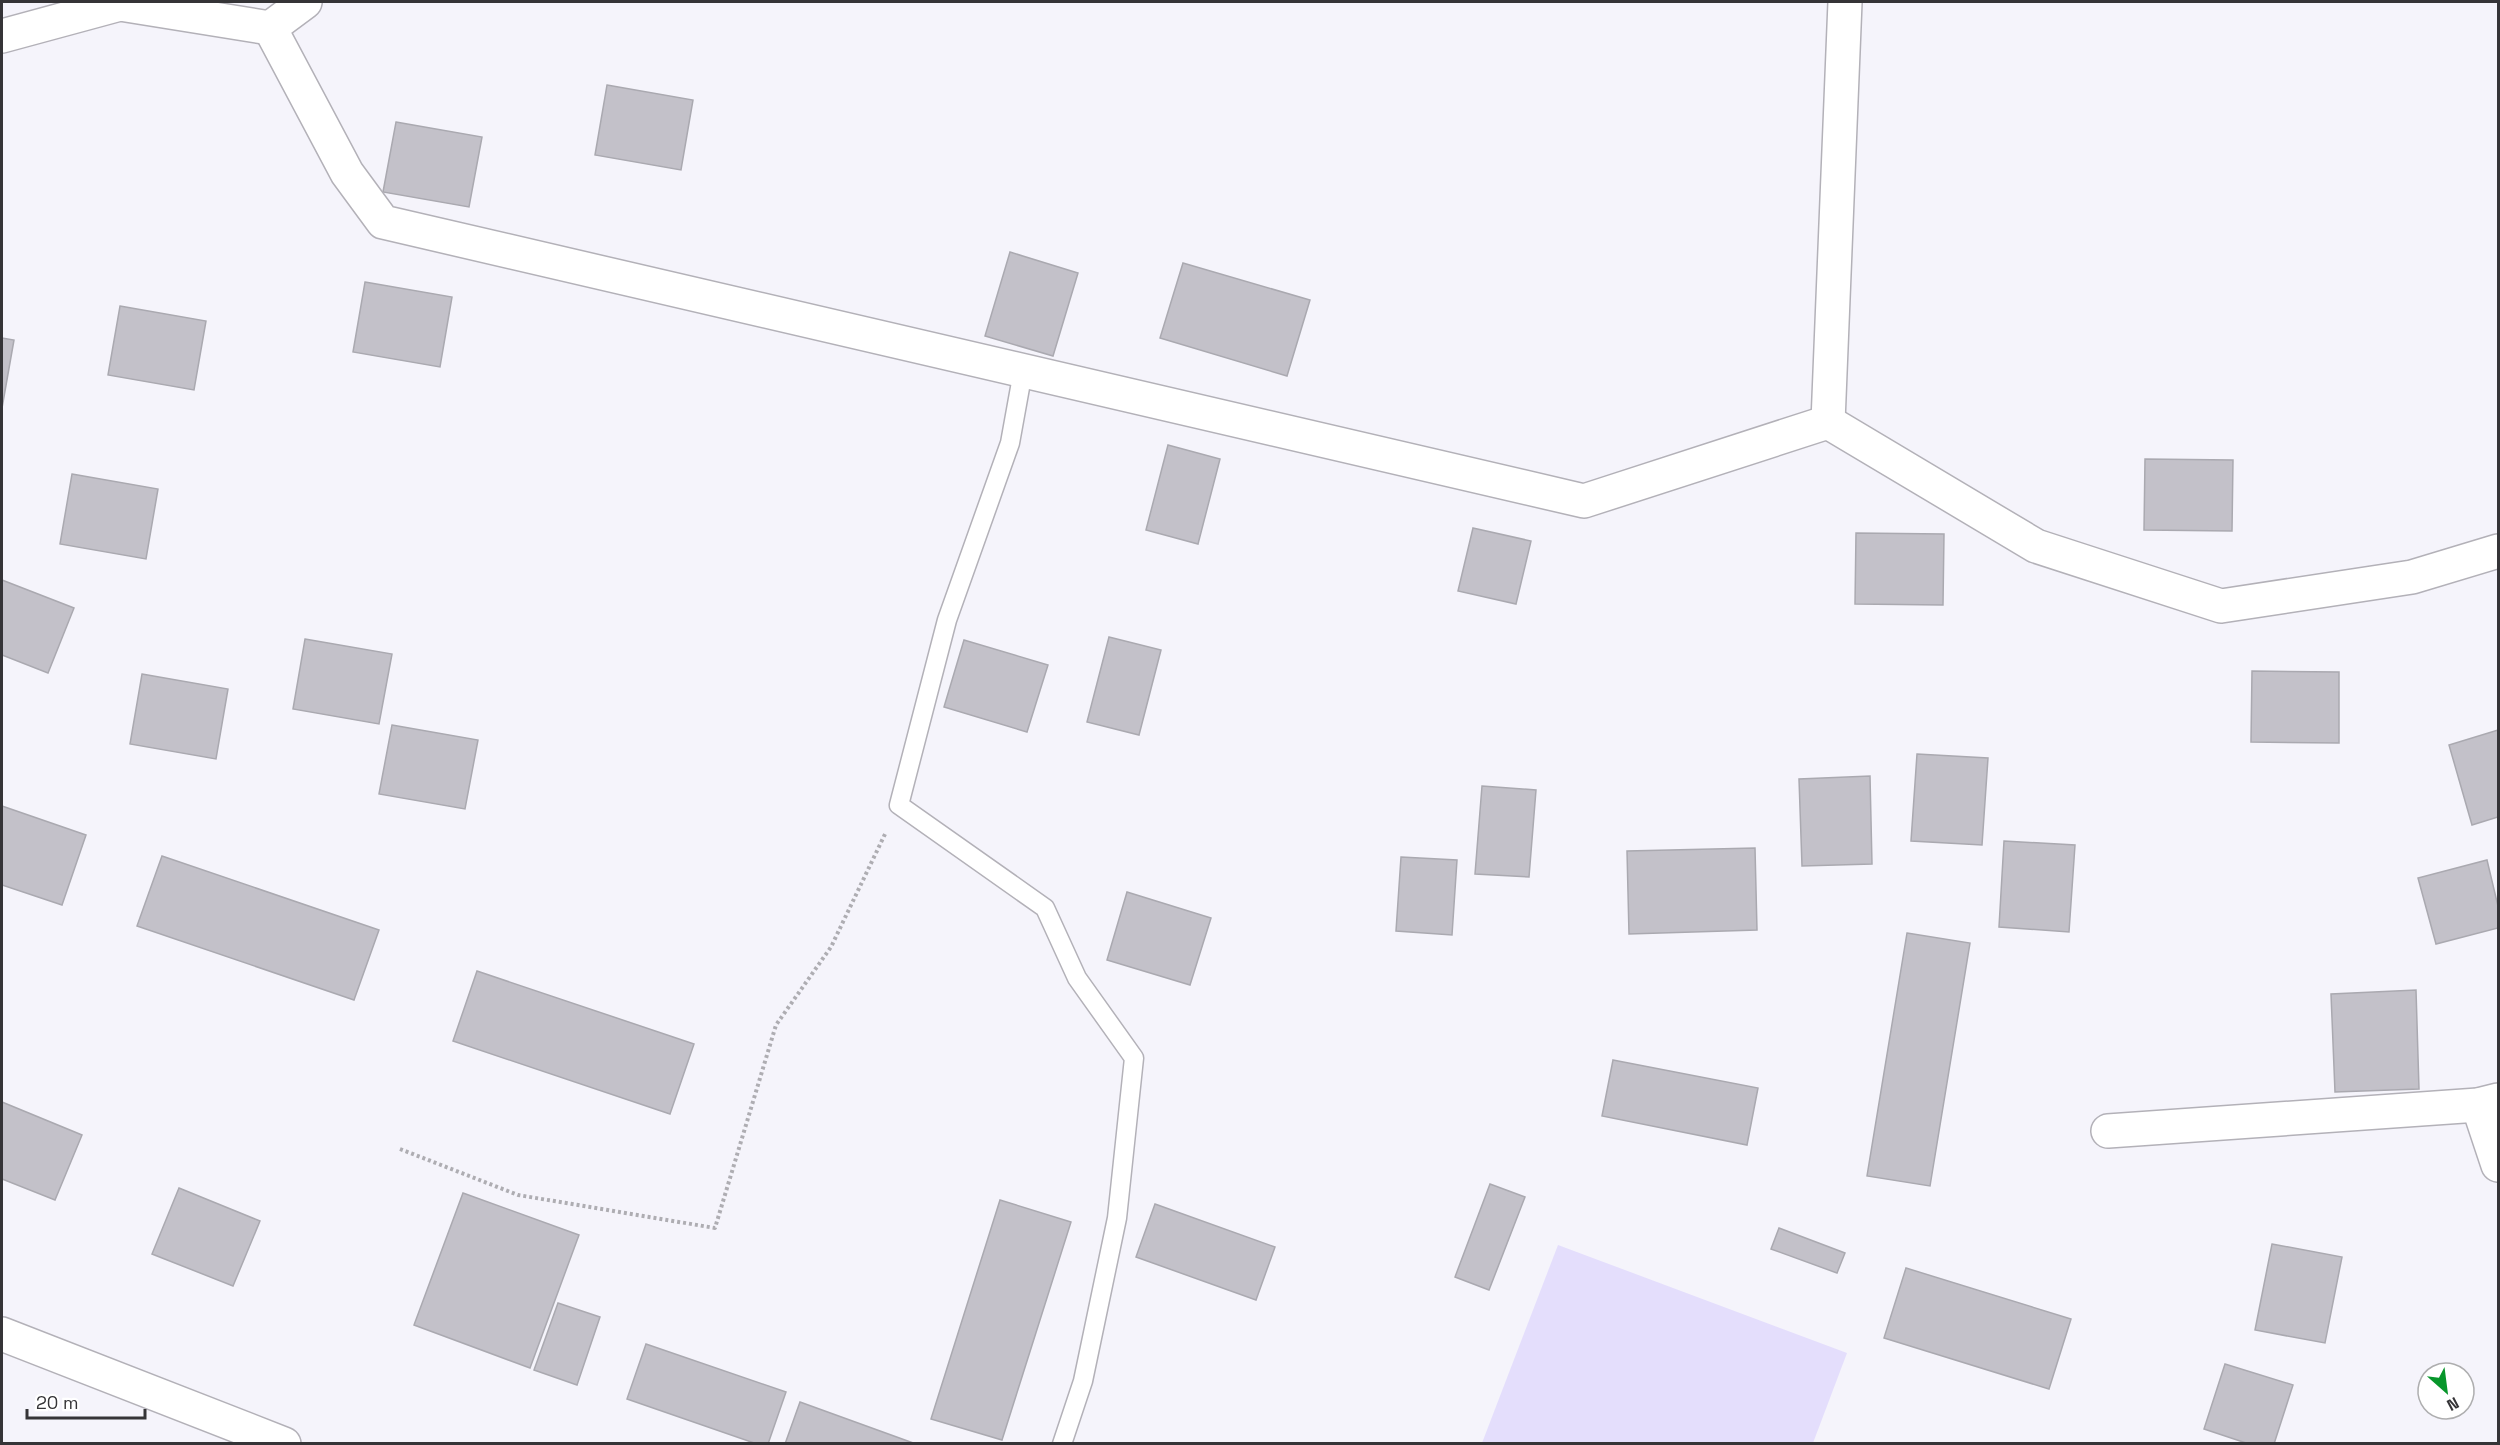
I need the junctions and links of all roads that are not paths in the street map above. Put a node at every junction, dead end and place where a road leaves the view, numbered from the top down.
1 (305, 2) edge
2 (1845, 2) edge
3 (270, 28) junction
4 (2, 36) edge
5 (1023, 371) junction
6 (1828, 422) junction
7 (2499, 551) edge
8 (2488, 1102) edge
9 (2108, 1131) dead end
10 (2499, 1165) edge
11 (2, 1334) edge
12 (284, 1443) edge
13 (1062, 1443) edge

1 - 3 street
2 - 6 street
3 - 4 street
3 - 5 street
5 - 6 street
5 - 13 lane
6 - 7 street
8 - 9 street
8 - 10 street
11 - 12 street

